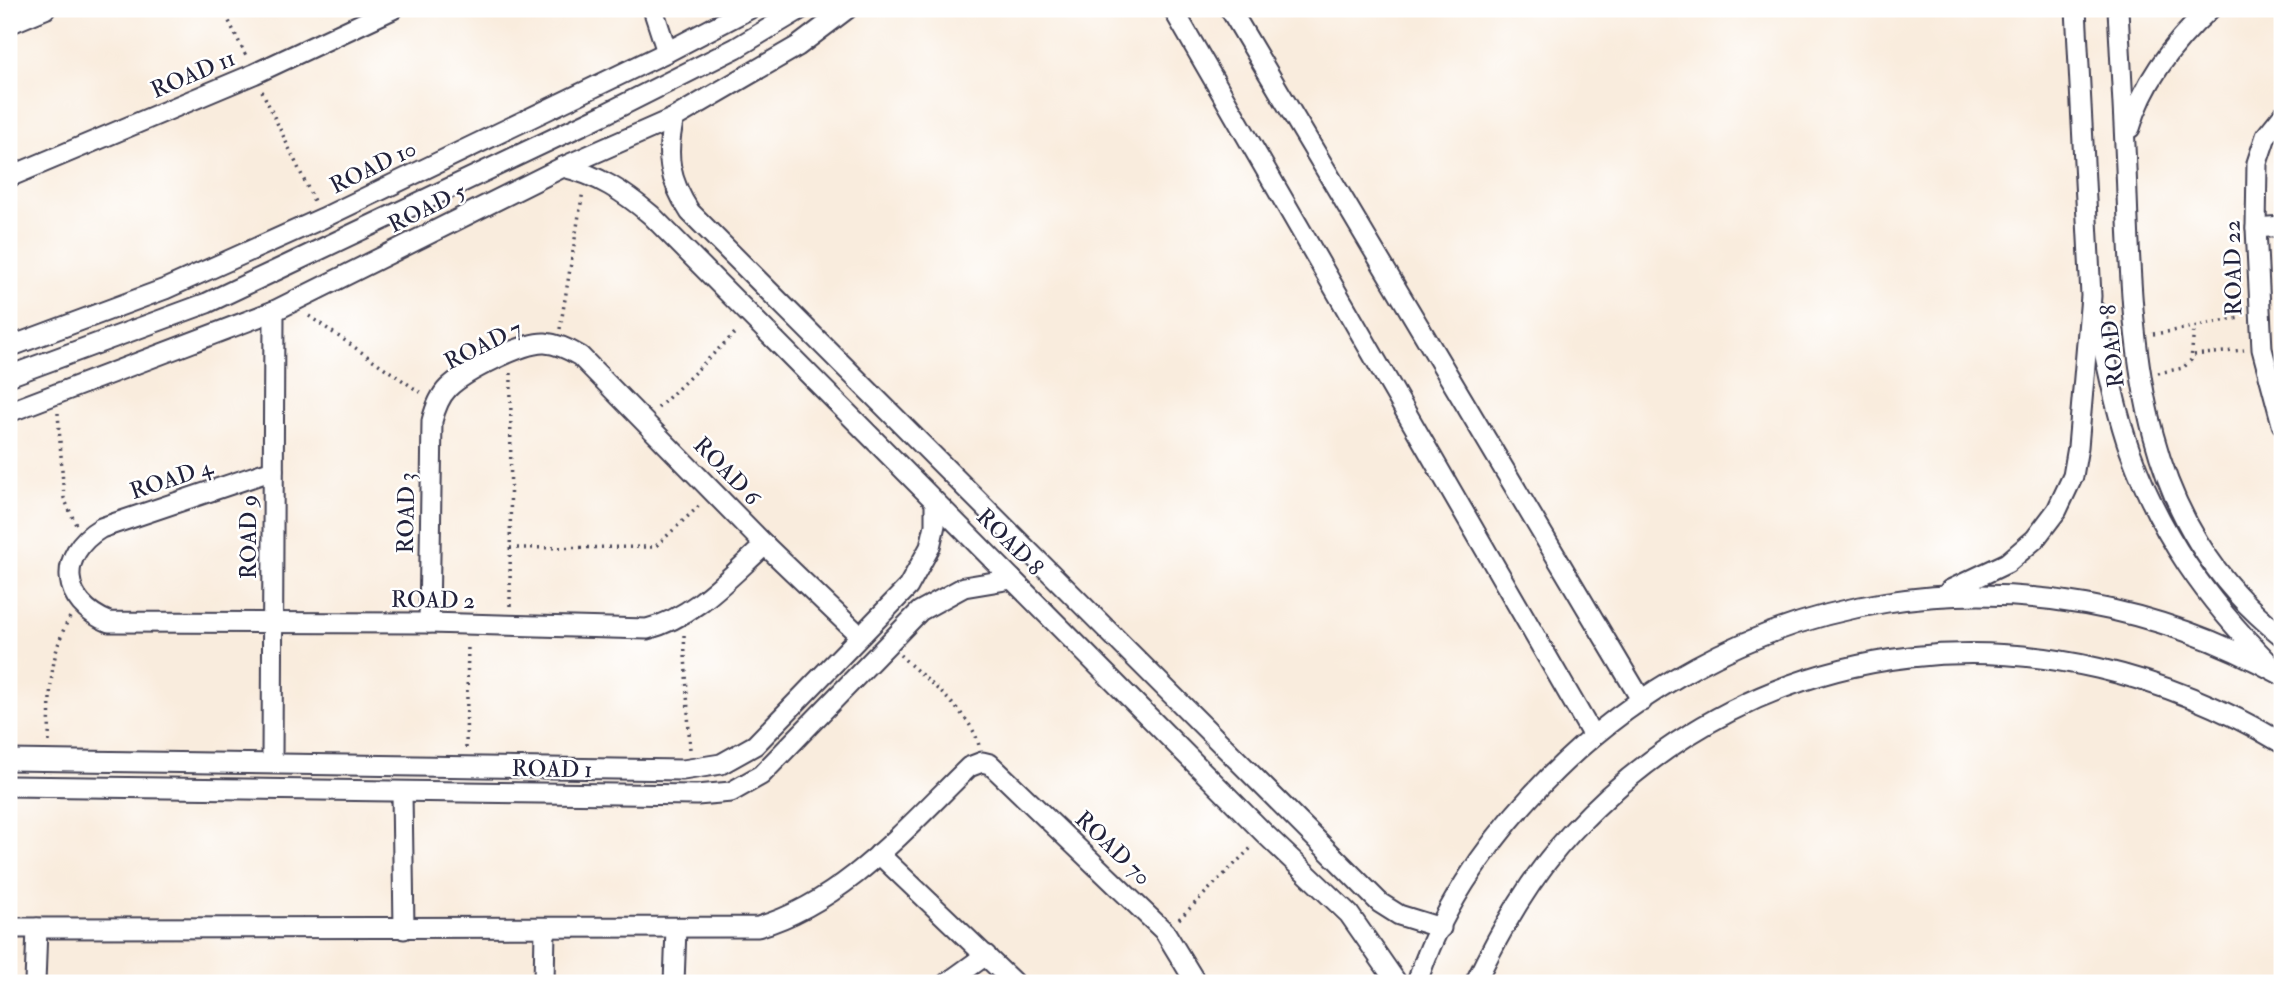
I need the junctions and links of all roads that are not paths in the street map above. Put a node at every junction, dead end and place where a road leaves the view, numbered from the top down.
1 (45, 9) edge
2 (393, 9) edge
3 (653, 9) edge
4 (748, 9) edge
5 (801, 9) edge
6 (1173, 9) edge
7 (1230, 9) edge
8 (2076, 9) edge
9 (2118, 9) edge
10 (2210, 9) edge
11 (841, 11) edge
12 (15, 18) edge
13 (667, 52) junction
14 (2282, 116) edge
15 (674, 118) junction
16 (2125, 142) junction
17 (563, 167) junction
18 (9, 177) edge
19 (2282, 226) edge
20 (2256, 228) junction
21 (2091, 296) junction
22 (282, 307) junction
23 (557, 345) joint
24 (9, 347) edge
25 (9, 376) edge
26 (437, 404) joint
27 (9, 412) edge
28 (2282, 424) edge
29 (273, 470) junction
30 (935, 502) junction
31 (765, 545) junction
32 (1012, 579) junction
33 (1939, 594) junction
34 (79, 603) joint
35 (429, 623) junction
36 (272, 625) junction
37 (860, 636) junction
38 (2282, 636) edge
39 (2281, 674) edge
40 (1642, 701) junction
41 (1593, 736) junction
42 (2282, 743) edge
43 (9, 760) edge
44 (272, 764) junction
45 (9, 786) edge
46 (402, 793) junction
47 (879, 854) junction
48 (9, 928) edge
49 (37, 928) junction
50 (1441, 928) junction
51 (404, 929) junction
52 (545, 929) junction
53 (676, 929) junction
54 (986, 955) junction
55 (35, 983) edge
56 (544, 983) edge
57 (674, 983) edge
58 (947, 983) edge
59 (1014, 983) edge
60 (1196, 983) edge
61 (1397, 983) edge
62 (1417, 983) edge
63 (1475, 983) edge

1 - 12 street
2 - 18 street, ROAD 11
3 - 13 street
4 - 13 street, ROAD 10
5 - 25 street, ROAD 5
6 - 41 street
7 - 40 street
8 - 21 street
9 - 16 street, ROAD 8
10 - 16 street
11 - 15 street, ROAD 5
13 - 24 street, ROAD 10
14 - 20 street, ROAD 22
15 - 17 street, ROAD 5
15 - 50 street, ROAD 8
16 - 38 street, ROAD 8
17 - 22 street, ROAD 5
17 - 30 street, ROAD 8
19 - 20 street
20 - 28 street, ROAD 22
21 - 33 street
21 - 39 street
22 - 27 street, ROAD 5
22 - 29 street, ROAD 9
23 - 26 street, ROAD 7
23 - 31 street, ROAD 6
26 - 35 street, ROAD 3
29 - 34 street, ROAD 4
29 - 36 street, ROAD 9
30 - 32 street, ROAD 8
30 - 37 street, ROAD 1
31 - 35 street, ROAD 2
31 - 37 street, ROAD 6
32 - 46 street, ROAD 1
32 - 61 street, ROAD 8
33 - 39 street
33 - 40 street
34 - 36 street, ROAD 2
35 - 36 street, ROAD 2
36 - 44 street, ROAD 9
37 - 44 street, ROAD 1
40 - 41 street
41 - 50 street
42 - 63 street
43 - 44 street, ROAD 1
45 - 46 street, ROAD 1
46 - 51 street
47 - 53 street
47 - 54 street
47 - 60 street, ROAD 70
48 - 49 street
49 - 51 street
49 - 55 street
50 - 62 street
51 - 52 street
52 - 53 street
52 - 56 street
53 - 57 street
54 - 58 street
54 - 59 street

